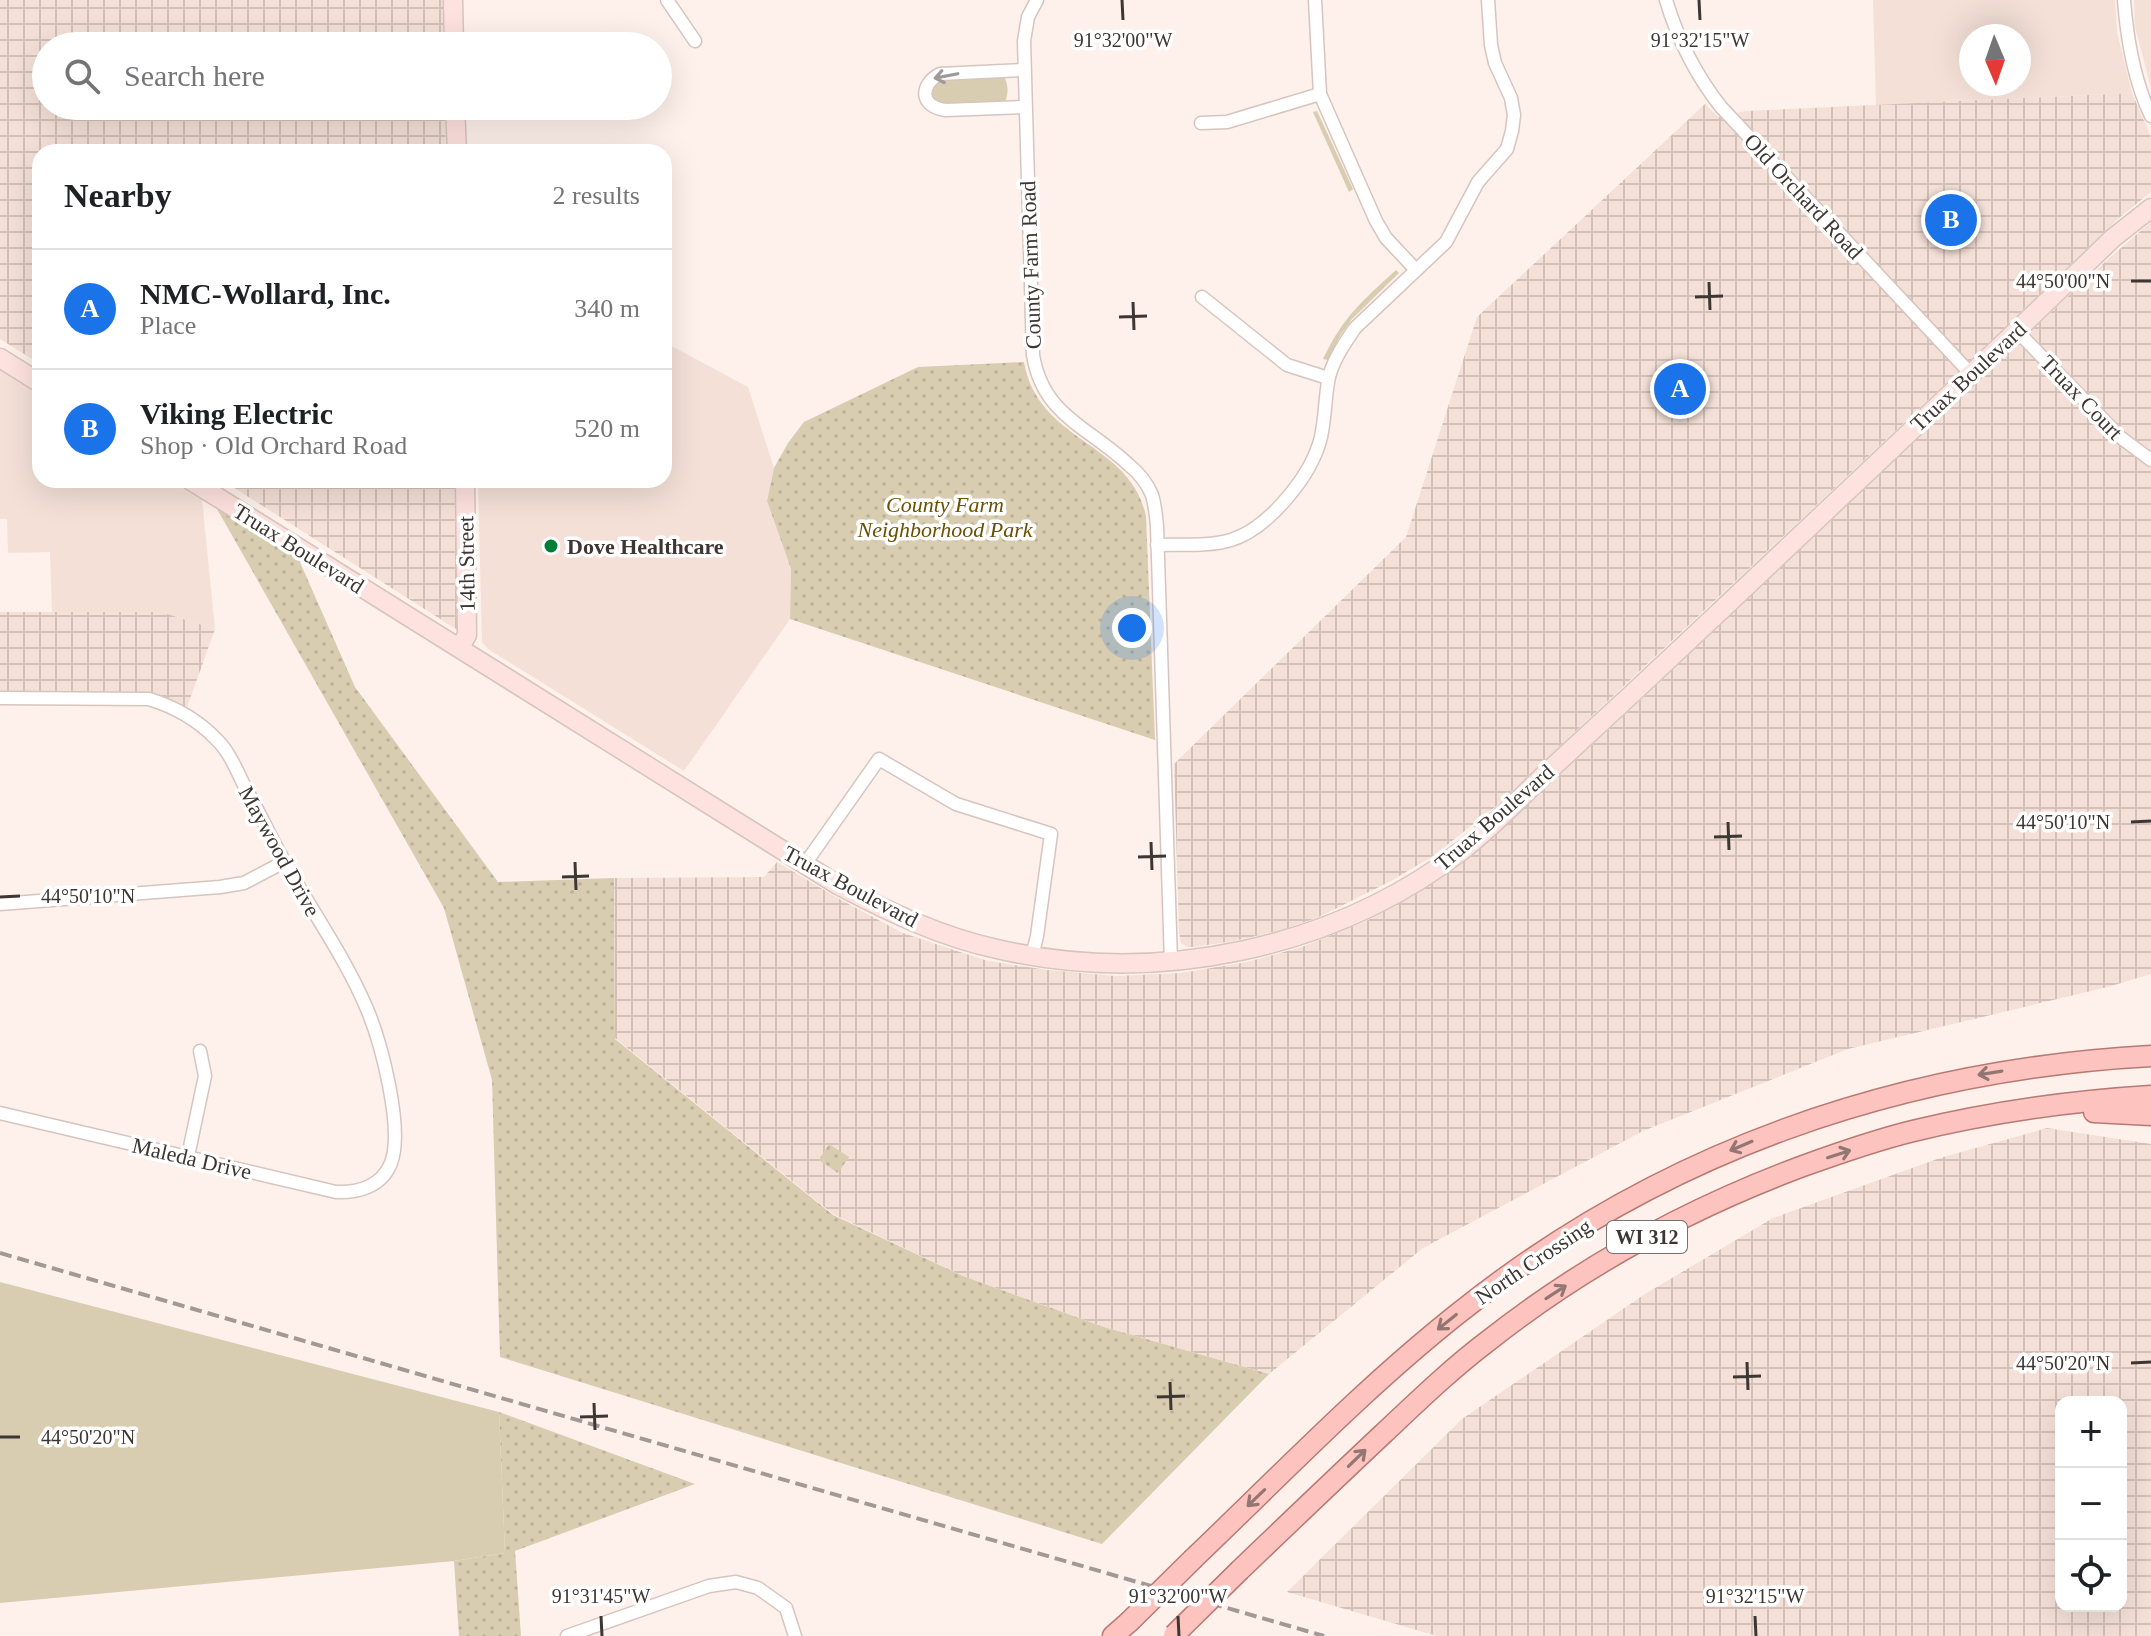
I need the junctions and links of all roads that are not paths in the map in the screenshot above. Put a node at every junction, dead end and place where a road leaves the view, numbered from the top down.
1 (453, 0) edge
2 (667, 0) edge
3 (1037, 0) edge
4 (1315, 0) edge
5 (1488, 0) edge
6 (1666, 0) edge
7 (2124, 0) edge
8 (454, 32) edge
9 (695, 41) dead end
10 (1023, 70) junction
11 (1320, 94) junction
12 (1024, 107) junction
13 (2151, 116) edge
14 (456, 120) edge
15 (1201, 123) dead end
16 (457, 144) edge
17 (2151, 208) edge
18 (1416, 270) junction
19 (1202, 297) dead end
20 (2017, 331) junction
21 (0, 358) edge
22 (1970, 373) junction
23 (32, 378) edge
24 (1328, 378) junction
25 (2151, 460) edge
26 (203, 488) edge
27 (465, 488) edge
28 (1157, 545) junction
29 (460, 647) junction
30 (0, 698) edge
31 (284, 862) junction
32 (805, 864) junction
33 (0, 904) edge
34 (1032, 956) junction
35 (1171, 962) junction
36 (2151, 1043) edge
37 (200, 1051) dead end
38 (2151, 1056) edge
39 (2047, 1064) junction
40 (2151, 1096) edge
41 (0, 1113) edge
42 (1987, 1115) junction
43 (2151, 1115) edge
44 (188, 1156) junction
45 (381, 1179) joint
46 (1121, 1629) edge
47 (567, 1636) edge
48 (795, 1636) edge
49 (1174, 1636) edge

1 - 8 main road
2 - 9 street
3 - 10 street, County Farm Road
4 - 11 street
5 - 18 street
6 - 22 street, Old Orchard Road
7 - 13 street
10 - 12 street, County Farm Road
10 -> 12 street
11 - 15 street
11 - 18 street
12 - 28 street, County Farm Road
14 - 16 main road
17 - 20 main road, Truax Boulevard
18 - 24 street
19 - 24 street
20 - 22 main road, Truax Boulevard
20 - 25 street, Truax Court
21 - 23 main road
22 - 35 main road, Truax Boulevard
24 - 28 street
26 - 29 main road, Truax Boulevard
27 - 29 main road, 14th Street
28 - 35 street, County Farm Road
29 - 32 main road, Truax Boulevard
30 - 31 street, Maywood Drive
31 - 33 street
31 - 45 street, Maywood Drive
32 - 34 main road, Truax Boulevard
32 - 34 street
34 - 35 main road, Truax Boulevard
36 - 39 main road
37 - 44 street
38 - 39 main road, North Crossing
39 -> 46 main road, North Crossing, bridge
40 - 42 main road, North Crossing / WI 312
41 - 44 street, Maleda Drive
42 - 43 main road
49 -> 42 main road, North Crossing / WI 312, bridge
44 - 45 street, Maleda Drive
47 - 48 street

